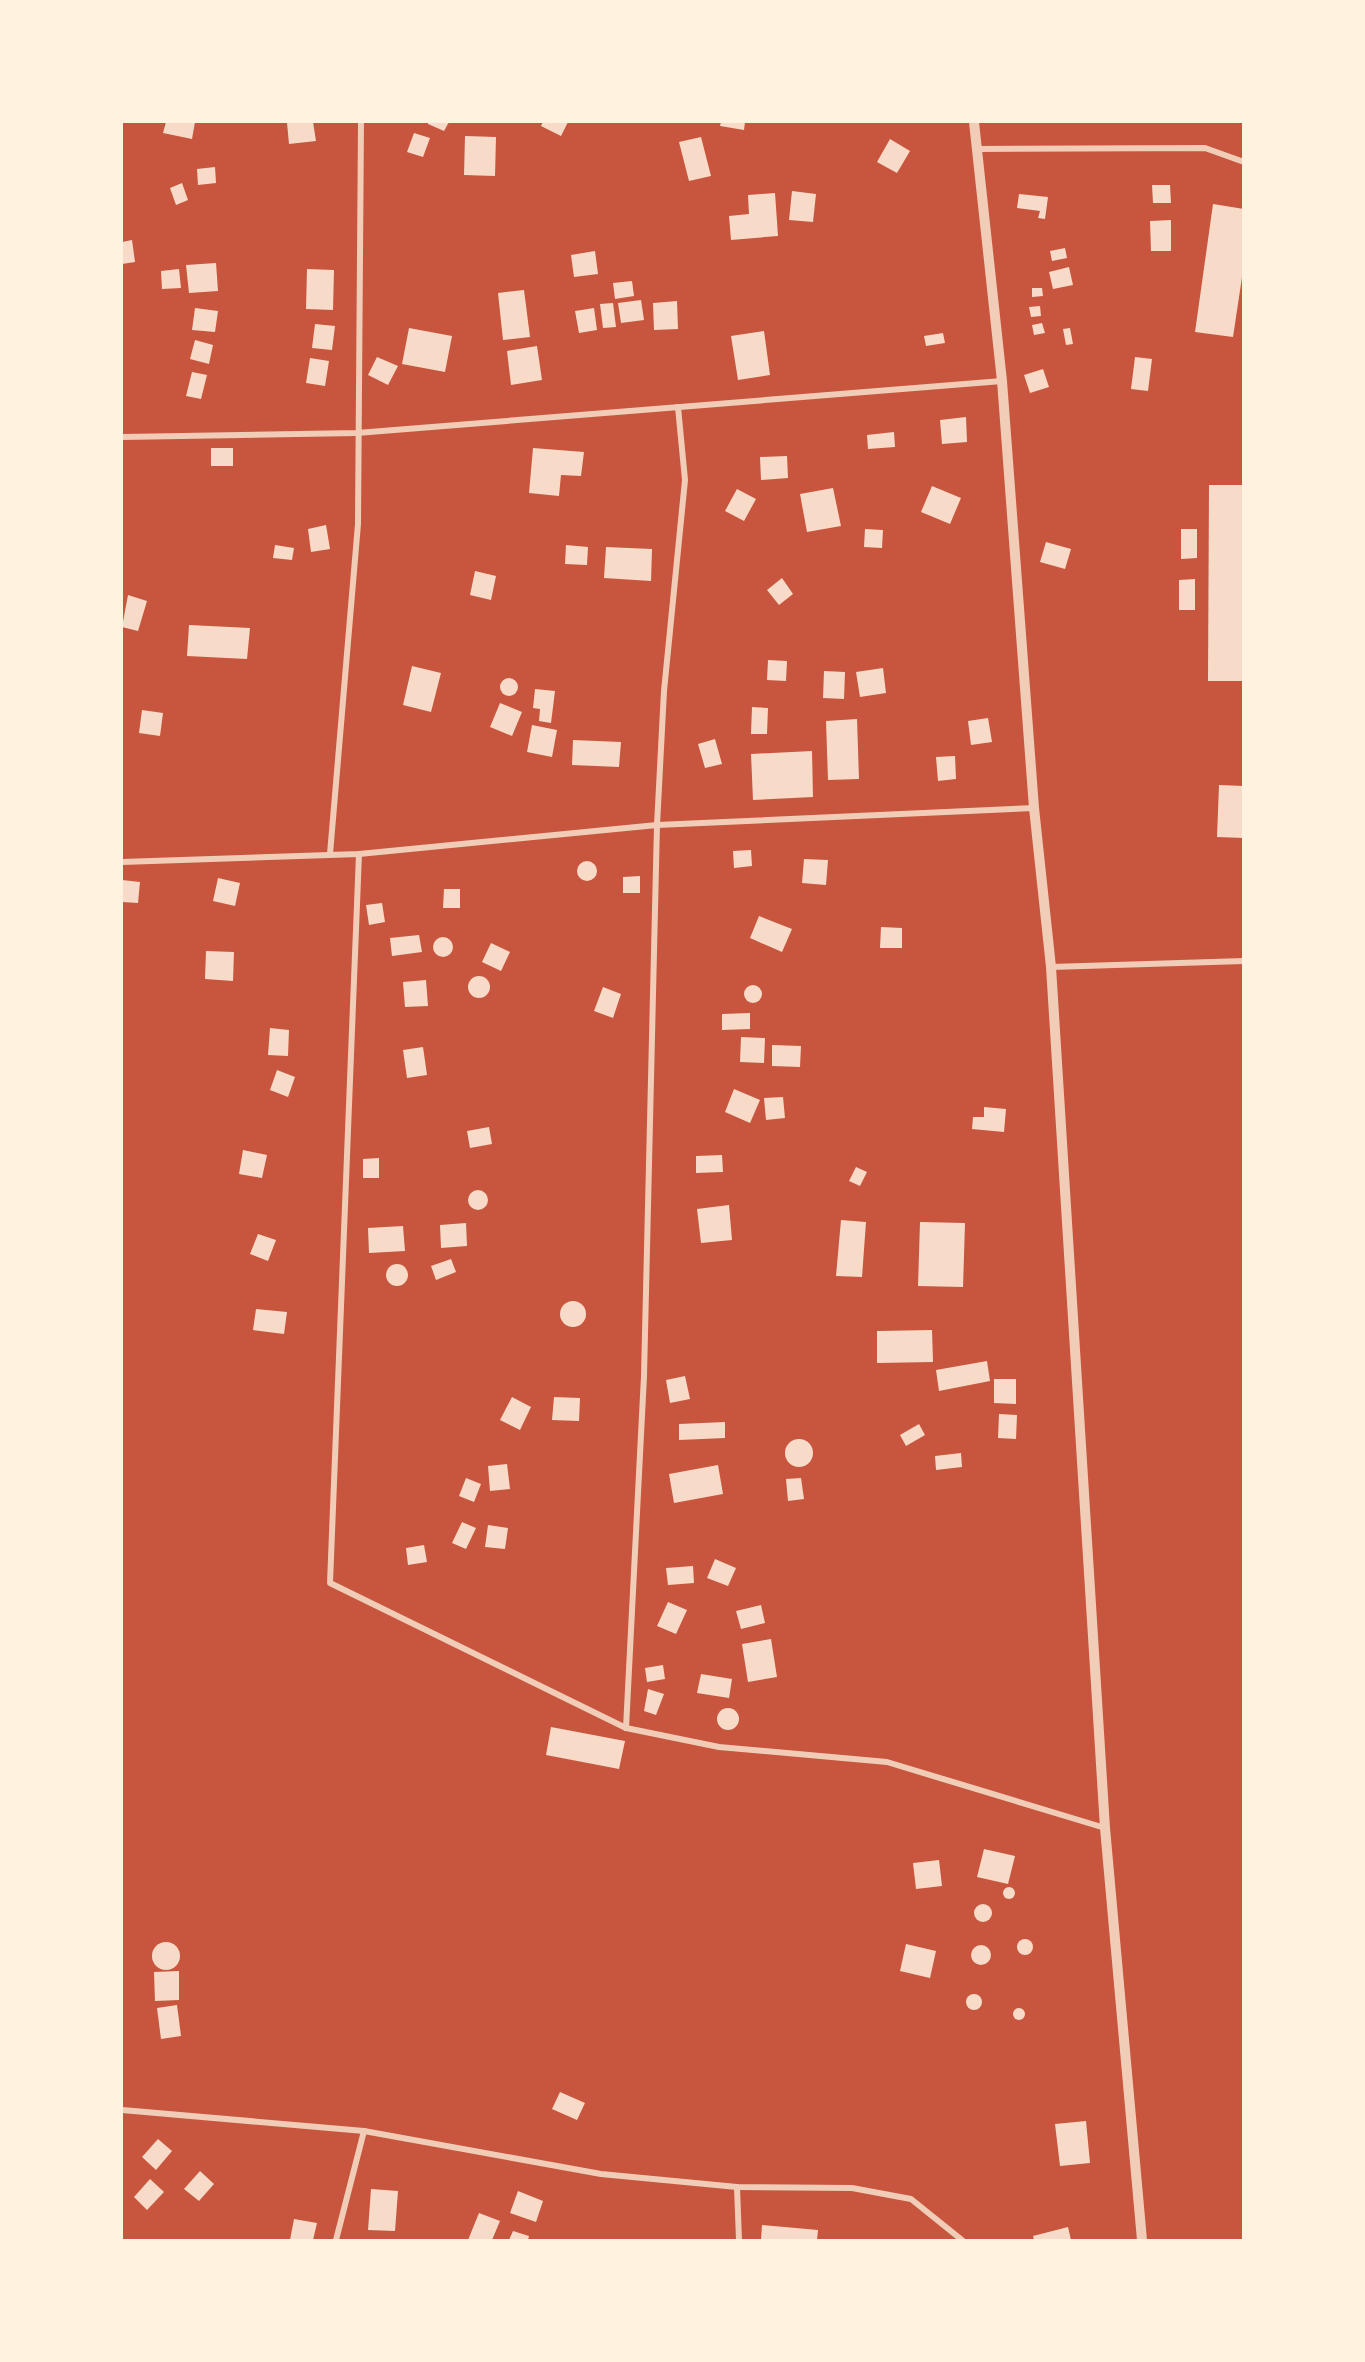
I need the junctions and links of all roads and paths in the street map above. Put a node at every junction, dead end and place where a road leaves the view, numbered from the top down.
1 (361, 122) edge
2 (974, 122) edge
3 (976, 149) junction
4 (1244, 162) edge
5 (1002, 381) junction
6 (678, 407) junction
7 (357, 433) junction
8 (122, 437) edge
9 (1034, 808) junction
10 (657, 825) junction
11 (330, 854) junction
12 (359, 854) junction
13 (122, 862) edge
14 (1244, 962) edge
15 (1052, 967) junction
16 (626, 1728) junction
17 (1105, 1828) junction
18 (122, 2110) edge
19 (364, 2131) junction
20 (737, 2187) junction
21 (336, 2241) edge
22 (739, 2241) edge
23 (962, 2241) edge
24 (1142, 2241) edge

1 - 7 street
2 - 3 street
3 - 4 street
3 - 5 street
5 - 6 street
5 - 9 street
6 - 7 street
6 - 10 street
7 - 8 street
7 - 11 street
9 - 10 street
9 - 15 street
10 - 12 street
10 - 16 street
11 - 12 street
11 - 13 street
12 - 16 street
14 - 15 street
15 - 17 street
16 - 17 street
17 - 24 street
18 - 19 street
19 - 20 street
19 - 21 street
20 - 22 street
20 - 23 street

